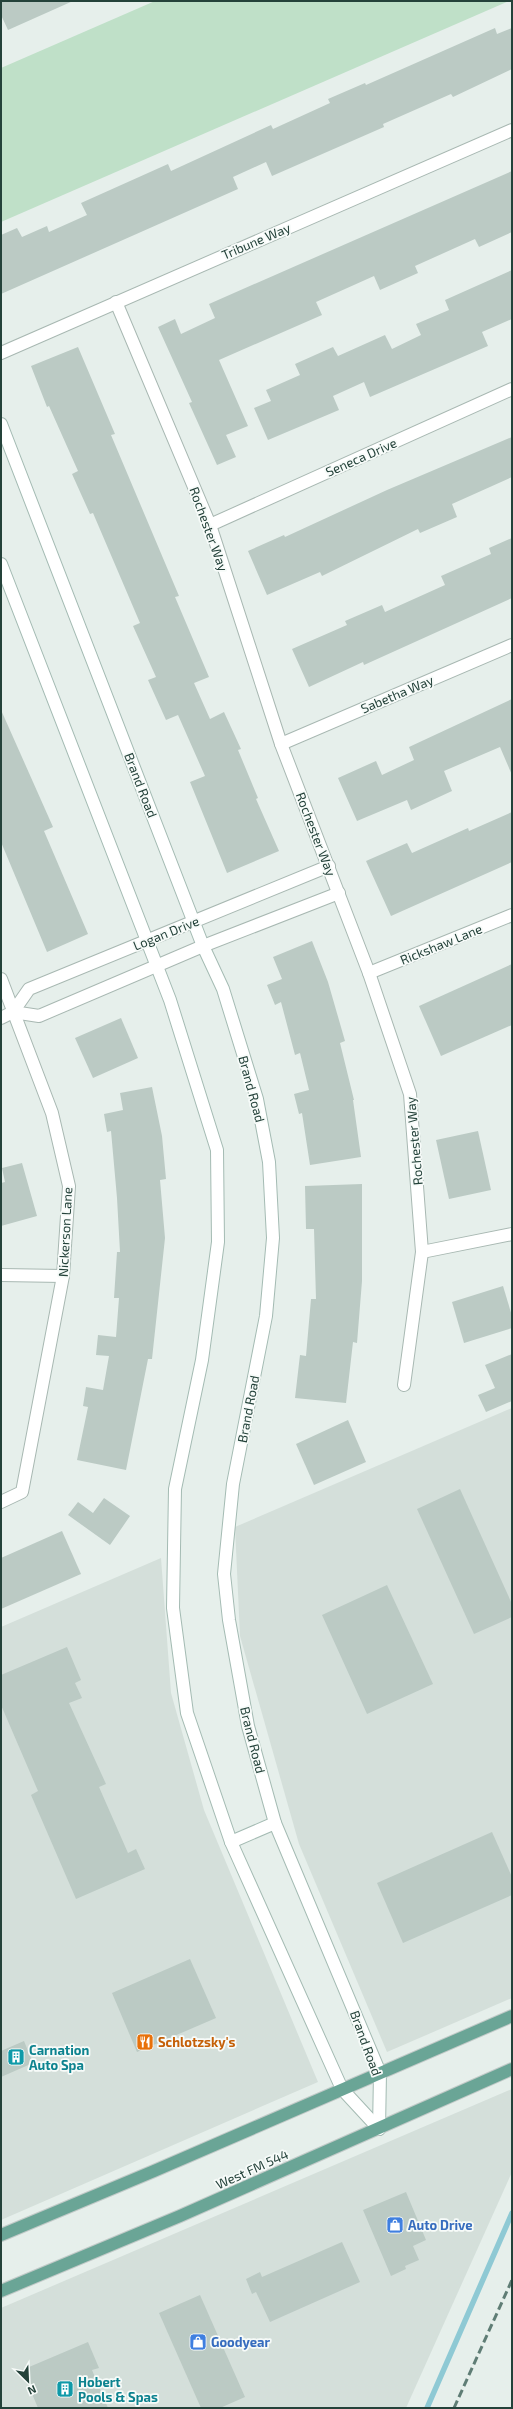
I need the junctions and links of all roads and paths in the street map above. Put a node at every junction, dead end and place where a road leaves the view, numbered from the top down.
1 (512, 130) edge
2 (116, 302) junction
3 (1, 352) edge
4 (512, 389) edge
5 (1, 424) edge
6 (210, 525) junction
7 (1, 564) edge
8 (512, 645) edge
9 (281, 744) junction
10 (329, 866) junction
11 (340, 893) junction
12 (512, 915) edge
13 (194, 922) junction
14 (147, 941) junction
15 (203, 946) junction
16 (156, 965) junction
17 (369, 973) junction
18 (1, 979) edge
19 (13, 1012) junction
20 (1, 1018) edge
21 (512, 1234) edge
22 (422, 1252) junction
23 (1, 1275) edge
24 (63, 1276) junction
25 (404, 1385) dead end
26 (1, 1502) edge
27 (275, 1823) junction
28 (231, 1842) junction
29 (512, 2016) edge
30 (512, 2069) edge
31 (380, 2073) junction
32 (342, 2089) junction
33 (379, 2129) junction
34 (1, 2235) edge
35 (1, 2291) edge

1 - 2 street, Tribune Way
2 - 3 street, Tribune Way
2 - 6 street, Rochester Way
4 - 6 street, Seneca Drive
5 - 13 street, Brand Road
6 - 9 street, Rochester Way
7 - 14 street
8 - 9 street, Sabetha Way
9 - 10 street, Rochester Way
10 - 11 street, Rochester Way
10 - 13 street, Logan Drive
11 - 15 street, Logan Drive
11 - 17 street, Rochester Way
12 - 17 street, Rickshaw Lane
13 - 14 street, Logan Drive
13 - 15 street, Brand Road
14 - 16 street
14 - 19 street, Logan Drive
15 - 16 street, Logan Drive
15 - 27 street, Brand Road
16 - 19 street, Logan Drive
16 - 28 street
17 - 22 street, Rochester Way
18 - 19 street, Nickerson Lane
19 - 20 street, Logan Drive
19 - 24 street, Nickerson Lane
21 - 22 street
22 - 25 street, Rochester Way
23 - 24 street
24 - 26 street, Nickerson Lane
27 - 28 street
27 - 31 street, Brand Road
28 - 32 street
29 - 31 main road
30 - 33 main road, West FM 544
31 - 32 main road
31 - 33 street, Brand Road
32 - 33 street
32 - 34 main road
33 - 35 main road, West FM 544

